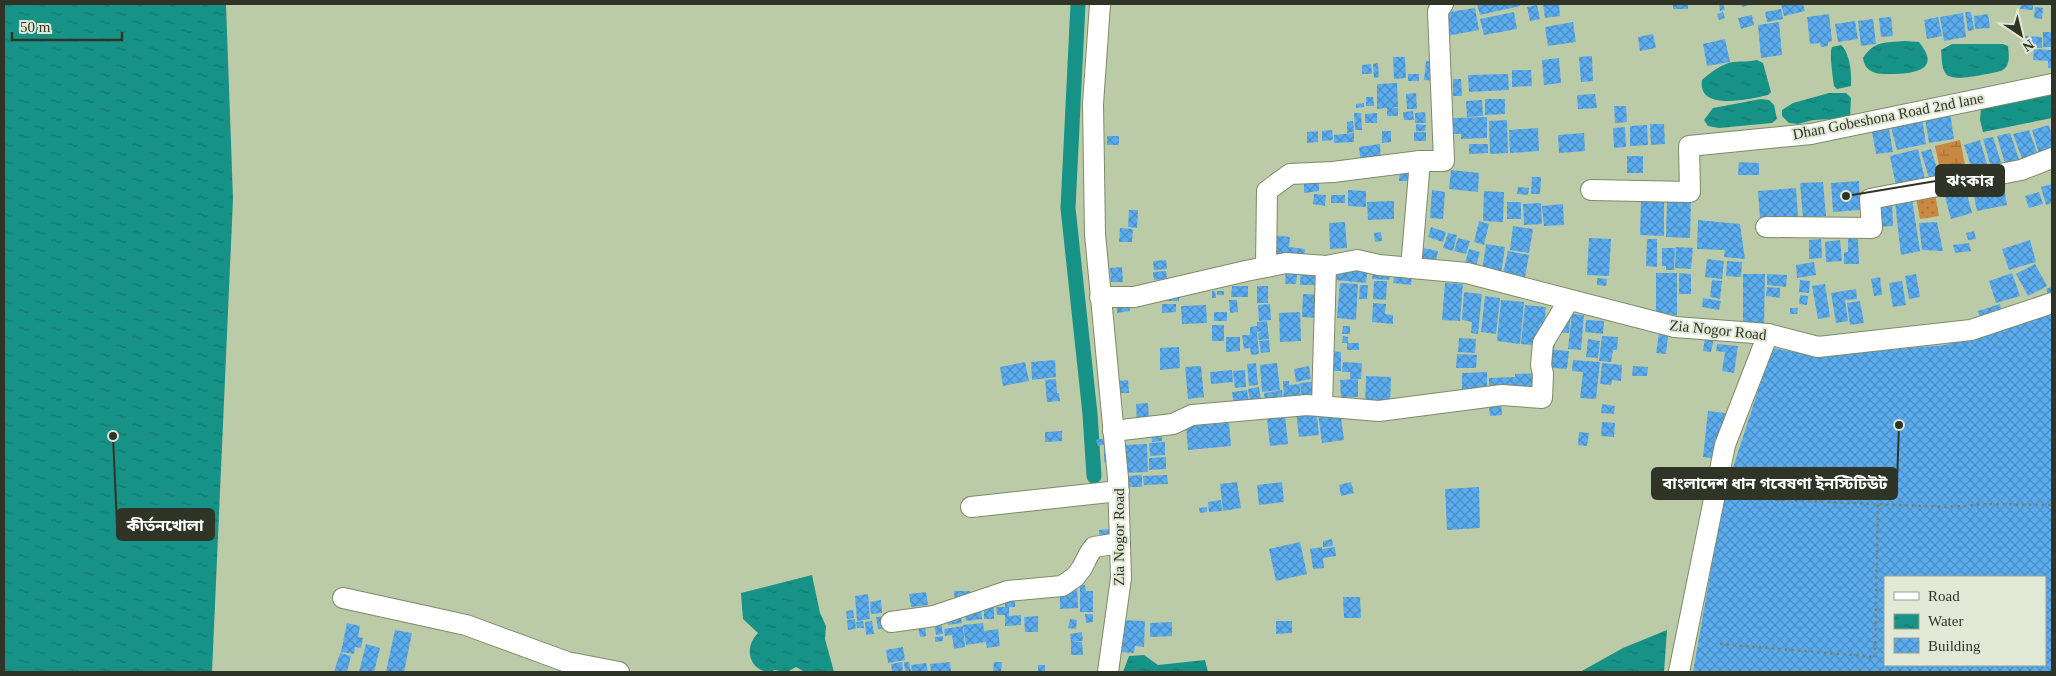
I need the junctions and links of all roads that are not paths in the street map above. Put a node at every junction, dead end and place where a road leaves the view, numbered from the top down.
1 (1100, 4) edge
2 (1443, 4) edge
3 (2052, 84) edge
4 (2052, 158) edge
5 (1420, 161) junction
6 (1591, 190) dead end
7 (1766, 227) dead end
8 (1326, 266) junction
9 (1266, 267) junction
10 (1411, 268) junction
11 (1100, 297) junction
12 (1570, 300) junction
13 (2052, 303) edge
14 (1768, 334) junction
15 (1322, 406) junction
16 (1113, 431) junction
17 (1119, 491) junction
18 (971, 506) dead end
19 (1120, 543) junction
20 (343, 598) dead end
21 (891, 622) dead end
22 (619, 672) edge
23 (1108, 672) edge
24 (1679, 672) edge

1 - 11 street, Zia Nogor Road
2 - 5 street
3 - 6 street, Dhan Gobeshona Road 2nd lane
4 - 7 street
5 - 9 street
5 - 10 street
8 - 9 street, Zia Nogor Road
8 - 10 street, Zia Nogor Road
8 - 15 street
9 - 11 street, Zia Nogor Road
10 - 12 street, Zia Nogor Road
11 - 16 street, Zia Nogor Road
12 - 14 street, Zia Nogor Road
12 - 15 street
13 - 14 street, Zia Nogor Road
14 - 24 street
15 - 16 street
16 - 17 street, Zia Nogor Road
17 - 18 street
17 - 19 street, Zia Nogor Road
19 - 21 street
19 - 23 street, Zia Nogor Road
20 - 22 street

